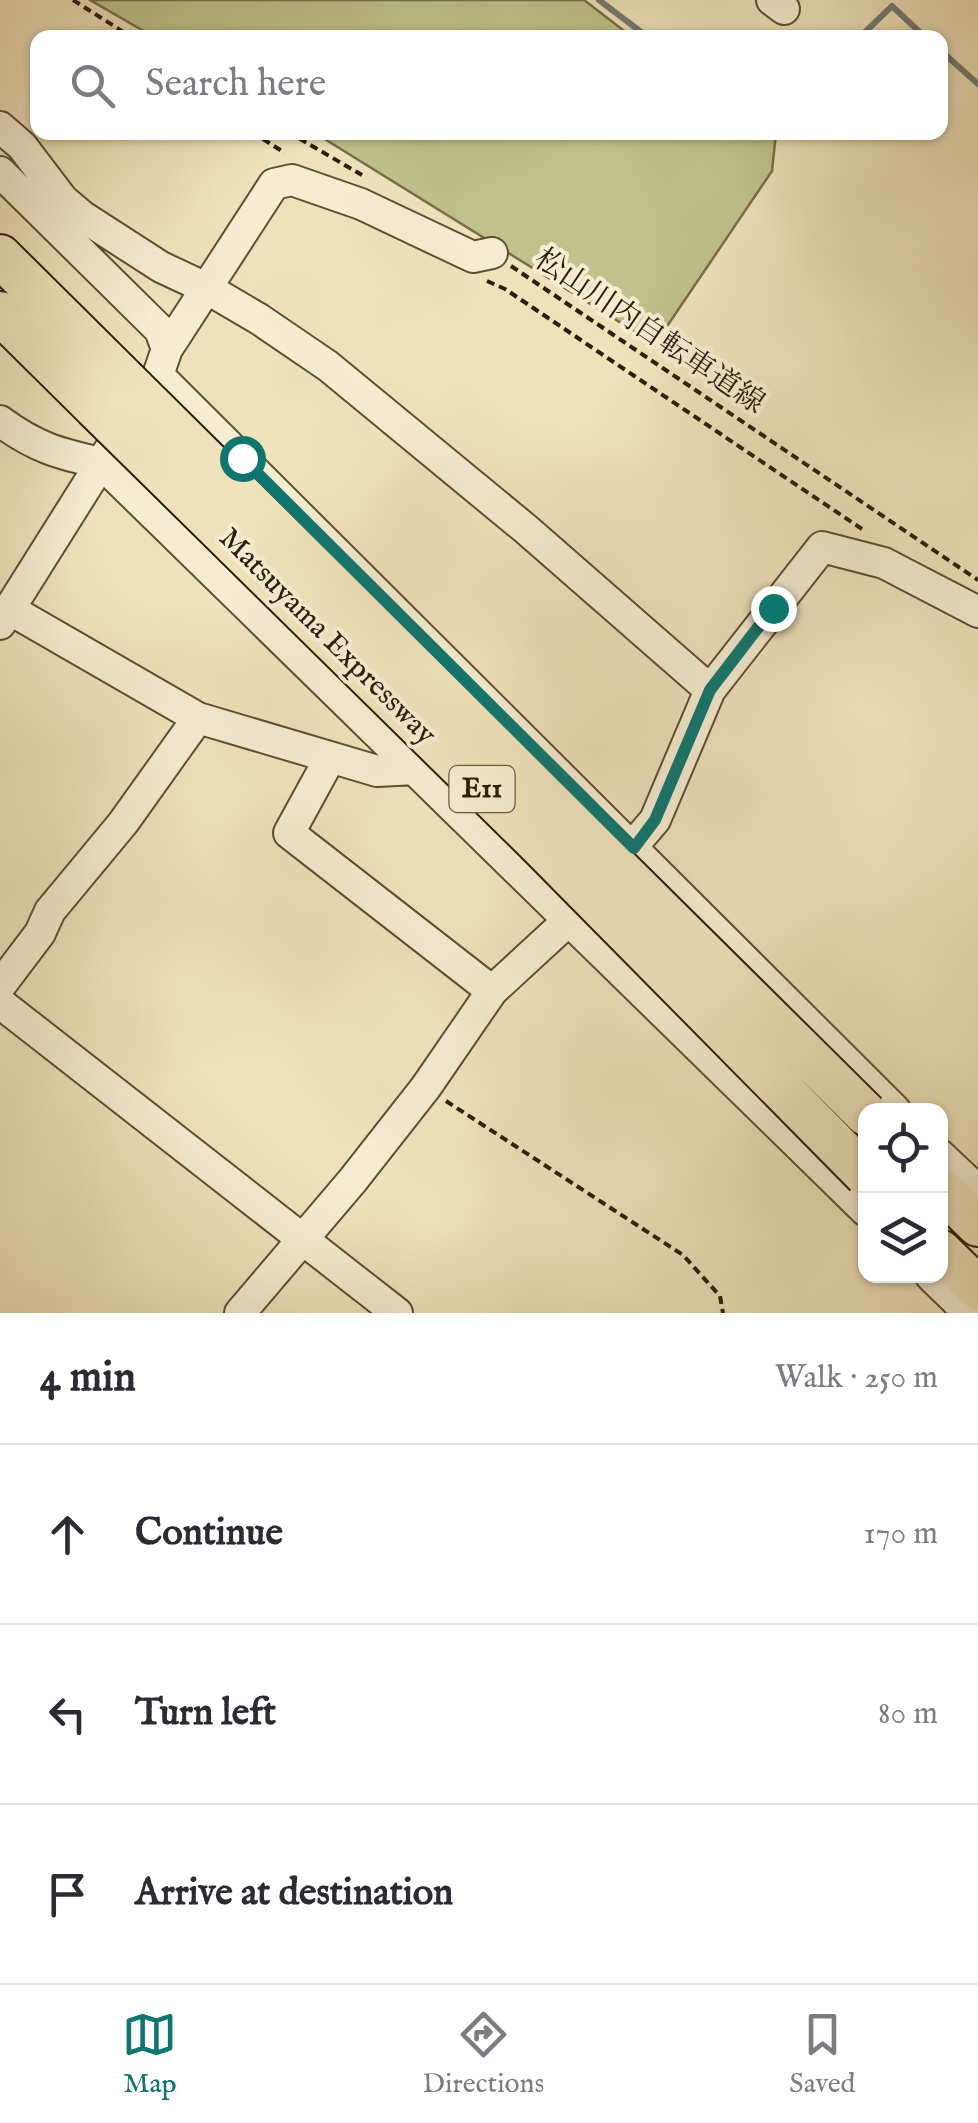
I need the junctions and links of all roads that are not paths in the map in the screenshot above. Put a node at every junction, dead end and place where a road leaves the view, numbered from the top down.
1 (0, 128) edge
2 (0, 172) edge
3 (0, 256) edge
4 (482, 264) road end
5 (208, 289) junction
6 (0, 312) edge
7 (136, 377) junction
8 (0, 421) edge
9 (101, 462) junction
10 (978, 612) edge
11 (5, 616) edge
12 (710, 690) junction
13 (198, 718) junction
14 (330, 758) junction
15 (417, 769) junction
16 (634, 848) junction
17 (569, 920) junction
18 (0, 986) edge
19 (492, 991) junction
20 (0, 1003) edge
21 (888, 1103) edge
22 (858, 1106) edge
23 (948, 1162) edge
24 (858, 1167) edge
25 (978, 1191) edge
26 (945, 1193) edge
27 (858, 1204) edge
28 (978, 1225) edge
29 (303, 1236) junction
30 (948, 1259) edge
31 (938, 1283) edge
32 (978, 1288) edge
33 (240, 1313) edge
34 (397, 1313) edge
35 (969, 1313) edge

1 - 5 street
2 - 7 street
3 - 7 highway, Matsuyama Expressway / E11
4 - 5 street
5 - 7 street
5 - 12 street
6 - 7 highway, Matsuyama Expressway / E11
7 - 9 street
7 - 16 street
7 - 22 highway, Matsuyama Expressway / E11, bridge
7 - 24 highway, Matsuyama Expressway / E11, bridge
8 - 9 street
9 - 11 street
9 - 15 street
10 - 12 street
11 - 13 street
12 - 16 street
13 - 14 street
13 - 18 street
14 - 15 street
14 - 19 street
15 - 17 street
16 - 17 street
16 - 21 street
17 - 19 street
17 - 27 street
19 - 29 street
20 - 29 street
23 - 25 street
26 - 28 highway
29 - 33 street
29 - 34 street
30 - 32 highway
31 - 35 street

